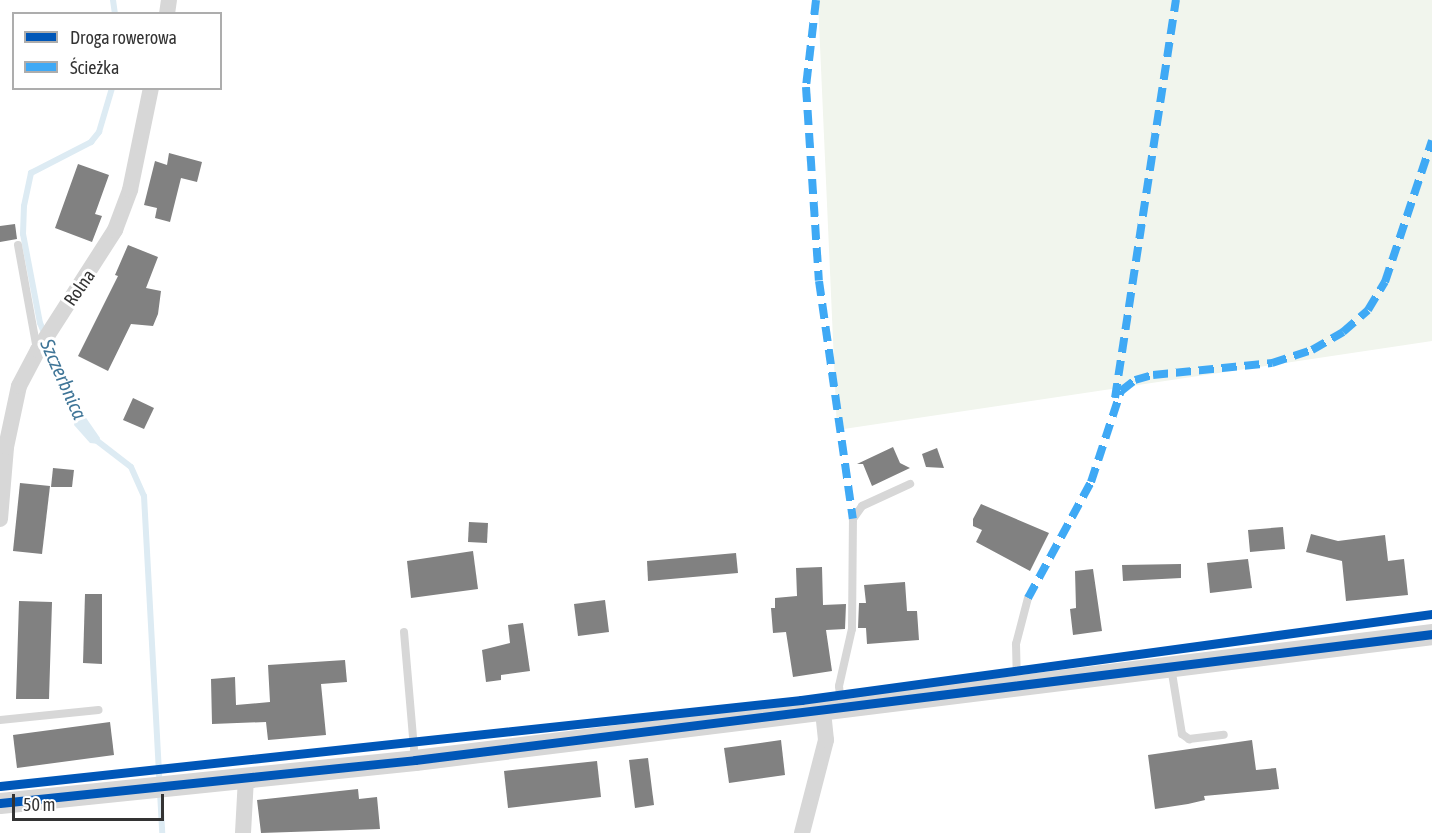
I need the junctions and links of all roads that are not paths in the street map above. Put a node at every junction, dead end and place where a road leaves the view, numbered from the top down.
1 (151, 90) edge
2 (18, 245) dead end
3 (38, 350) junction
4 (910, 484) dead end
5 (0, 519) edge
6 (1028, 598) dead end
7 (404, 632) dead end
8 (1432, 634) edge
9 (1171, 667) junction
10 (1017, 686) junction
11 (98, 710) dead end
12 (832, 710) junction
13 (0, 720) edge
14 (1224, 735) dead end
15 (416, 760) junction
16 (246, 778) junction
17 (0, 801) edge
18 (243, 833) edge
19 (802, 833) edge

1 - 3 street, Rolna
2 - 3 lane
3 - 5 street, Rolna
4 - 12 lane
6 - 10 lane
7 - 15 lane
8 - 9 street
9 - 10 street
9 - 14 lane
10 - 12 street
11 - 13 lane
12 - 15 street
12 - 19 street
15 - 16 street
16 - 17 street
16 - 18 street

